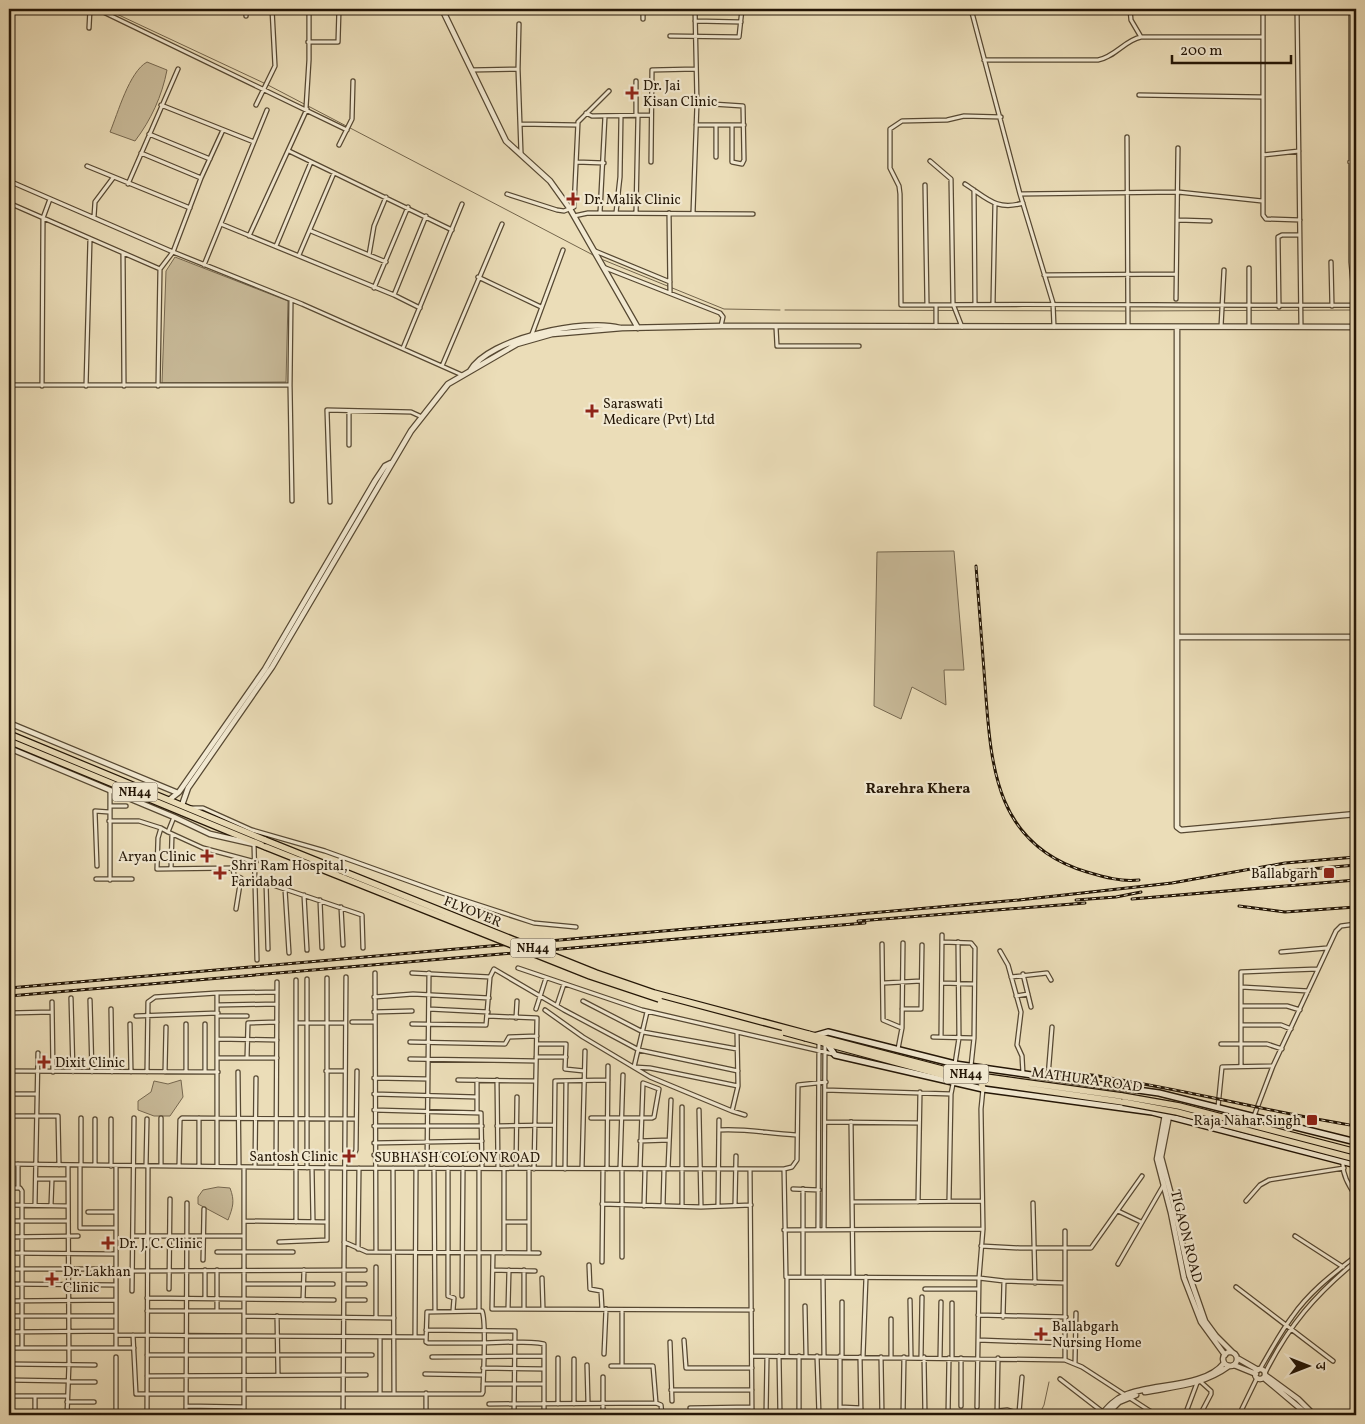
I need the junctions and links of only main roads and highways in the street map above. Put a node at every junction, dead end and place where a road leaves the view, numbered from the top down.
1 (9, 734) edge
2 (9, 741) edge
3 (261, 844) junction
4 (809, 1036) junction
5 (824, 1044) junction
6 (984, 1068) junction
7 (942, 1078) junction
8 (982, 1079) junction
9 (983, 1089) junction
10 (1123, 1099) junction
11 (1354, 1141) edge
12 (1356, 1152) edge
13 (1356, 1159) edge
14 (1356, 1164) edge

1 - 3 highway, FLYOVER / NH44
2 - 3 highway, NH44
3 - 4 highway, FLYOVER / NH44, bridge
4 - 5 highway, FLYOVER / NH44
4 - 6 main road
4 - 8 highway, MATHURA ROAD / NH44
5 - 7 highway, MATHURA ROAD / NH44
5 - 7 main road
6 - 8 highway
6 - 11 main road
7 - 8 highway, MATHURA ROAD / NH44
7 - 9 main road
8 - 9 highway
8 - 10 highway, MATHURA ROAD / NH44
9 - 14 main road
10 - 12 highway, MATHURA ROAD / NH44, bridge
10 - 13 highway, MATHURA ROAD / NH44, bridge

